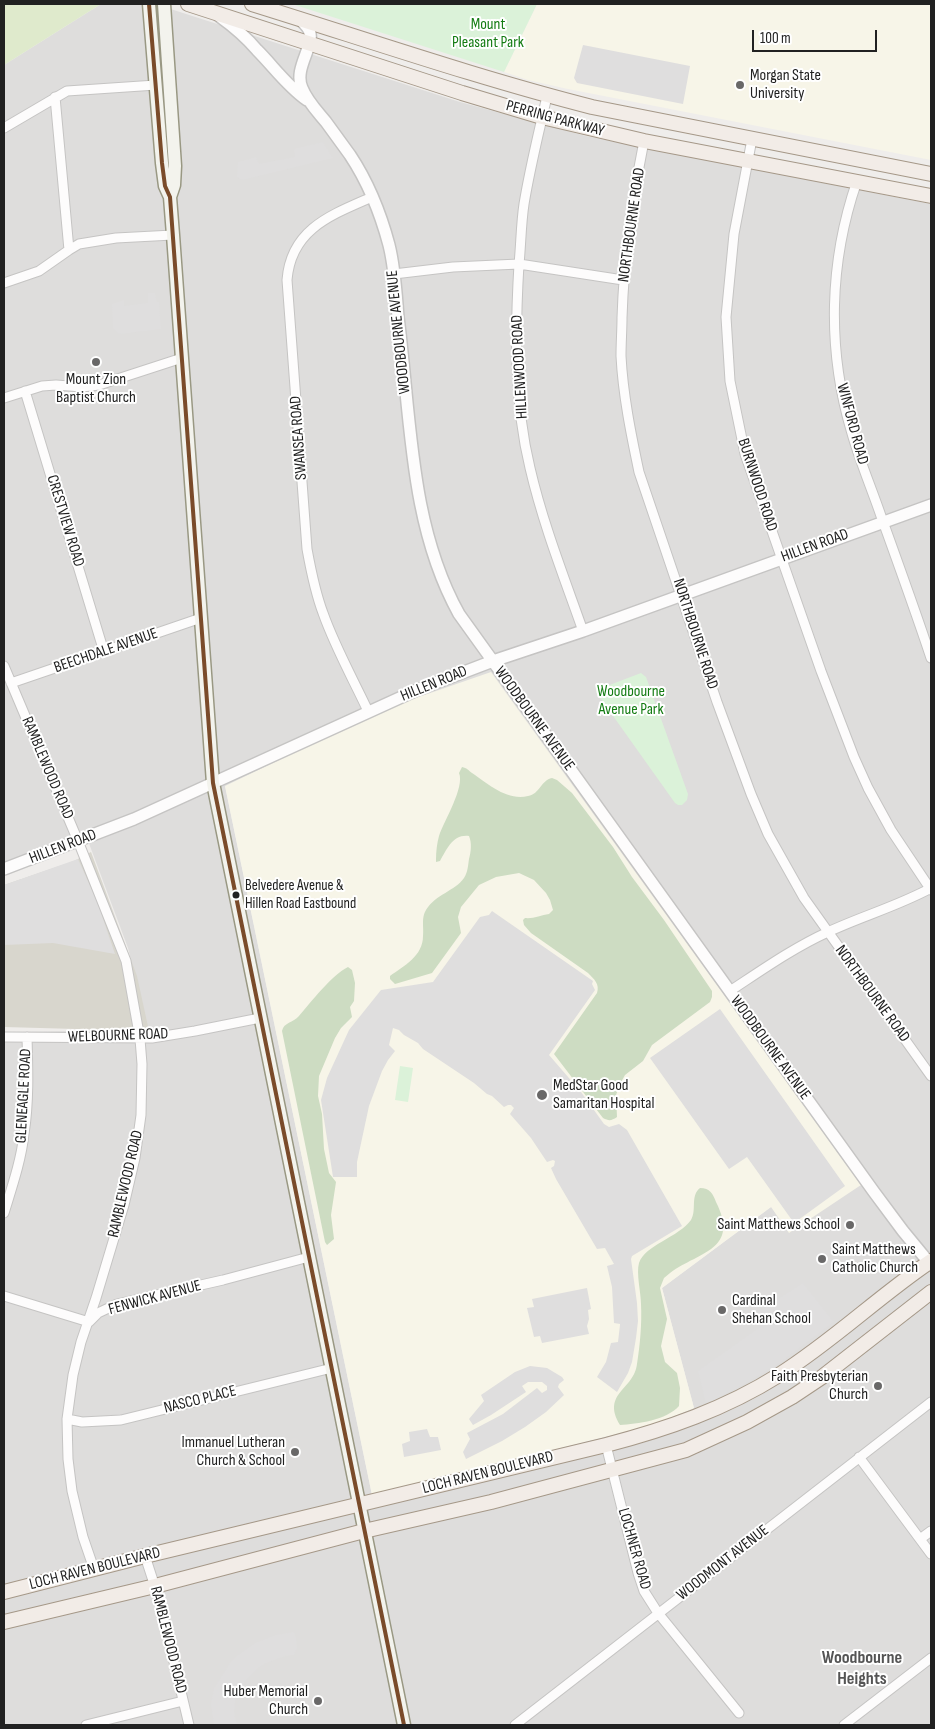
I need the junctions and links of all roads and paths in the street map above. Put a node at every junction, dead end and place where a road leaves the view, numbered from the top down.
1 (149, 4) edge
2 (164, 4) edge
3 (188, 4) edge
4 (252, 4) edge
5 (208, 10) junction
6 (299, 18) junction
7 (310, 44) junction
8 (156, 85) junction
9 (547, 96) junction
10 (55, 97) junction
11 (308, 101) junction
12 (542, 117) junction
13 (4, 128) edge
14 (752, 138) junction
15 (644, 141) junction
16 (748, 160) junction
17 (931, 174) edge
18 (857, 181) junction
19 (931, 196) edge
20 (170, 197) junction
21 (372, 198) junction
22 (173, 235) junction
23 (69, 250) junction
24 (520, 264) junction
25 (394, 274) junction
26 (623, 280) junction
27 (4, 283) edge
28 (182, 358) junction
29 (25, 391) junction
30 (4, 398) edge
31 (931, 505) edge
32 (884, 522) junction
33 (782, 558) junction
34 (682, 595) junction
35 (201, 618) junction
36 (583, 631) junction
37 (104, 652) junction
38 (931, 658) edge
39 (493, 661) junction
40 (4, 666) edge
41 (11, 682) junction
42 (368, 712) junction
43 (213, 783) junction
44 (78, 841) junction
45 (4, 869) edge
46 (931, 889) edge
47 (828, 932) junction
48 (730, 991) junction
49 (260, 1018) junction
50 (4, 1037) edge
51 (27, 1037) junction
52 (140, 1039) junction
53 (931, 1076) edge
54 (4, 1213) edge
55 (309, 1257) junction
56 (930, 1263) edge
57 (931, 1292) edge
58 (4, 1296) edge
59 (88, 1322) junction
60 (332, 1368) junction
61 (931, 1402) edge
62 (67, 1419) junction
63 (606, 1445) junction
64 (859, 1457) junction
65 (613, 1469) junction
66 (360, 1505) junction
67 (364, 1531) junction
68 (931, 1531) edge
69 (920, 1539) junction
70 (931, 1554) edge
71 (145, 1556) junction
72 (94, 1570) junction
73 (155, 1586) junction
74 (4, 1592) edge
75 (658, 1613) junction
76 (4, 1622) edge
77 (931, 1658) edge
78 (184, 1701) junction
79 (739, 1713) dead end
80 (86, 1725) edge
81 (189, 1725) edge
82 (404, 1725) edge
83 (515, 1725) edge
84 (844, 1725) edge

1 - 8 main road
2 - 20 main road
3 - 5 main road, PERRING PARKWAY
4 - 6 main road, PERRING PARKWAY
5 - 7 main road, PERRING PARKWAY
5 - 11 street, WOODBOURNE AVENUE
6 - 7 street
6 - 9 main road, PERRING PARKWAY
7 - 11 street, WOODBOURNE AVENUE
7 - 12 main road, PERRING PARKWAY
8 - 10 street
8 - 20 main road
9 - 12 street, HILLENWOOD ROAD
9 - 14 main road, PERRING PARKWAY
10 - 13 street
10 - 23 street
11 - 21 street, WOODBOURNE AVENUE
12 - 15 main road, PERRING PARKWAY
12 - 24 street, HILLENWOOD ROAD
14 - 16 street, BURNWOOD ROAD
14 - 17 main road, PERRING PARKWAY
15 - 16 main road, PERRING PARKWAY
15 - 26 street, NORTHBOURNE ROAD
16 - 18 main road, PERRING PARKWAY
16 - 33 street, BURNWOOD ROAD
18 - 19 main road, PERRING PARKWAY
18 - 32 street, WINFORD ROAD
20 - 22 main road
21 - 25 street, WOODBOURNE AVENUE
21 - 42 street, SWANSEA ROAD
22 - 23 street
22 - 28 main road
23 - 27 street
24 - 25 street
24 - 26 street
24 - 36 street, HILLENWOOD ROAD
25 - 39 street, WOODBOURNE AVENUE
26 - 34 street, NORTHBOURNE ROAD
28 - 29 street
28 - 35 main road
29 - 30 street
29 - 37 street, CRESTVIEW ROAD
31 - 32 street, HILLEN ROAD
32 - 33 street, HILLEN ROAD
32 - 38 street, WINFORD ROAD
33 - 34 street, HILLEN ROAD
33 - 46 street, BURNWOOD ROAD
34 - 36 street, HILLEN ROAD
34 - 47 street, NORTHBOURNE ROAD
35 - 37 street, BEECHDALE AVENUE
35 - 43 main road
36 - 39 street, HILLEN ROAD
37 - 41 street, BEECHDALE AVENUE
39 - 42 street, HILLEN ROAD
39 - 48 street, WOODBOURNE AVENUE
40 - 41 street, RAMBLEWOOD ROAD
41 - 44 street, RAMBLEWOOD ROAD
42 - 43 street, HILLEN ROAD
43 - 44 street, HILLEN ROAD
43 - 49 main road
44 - 45 street, HILLEN ROAD
44 - 52 street, RAMBLEWOOD ROAD
46 - 47 street
47 - 48 street
47 - 53 street, NORTHBOURNE ROAD
48 - 56 street, WOODBOURNE AVENUE
49 - 52 street, WELBOURNE ROAD
49 - 55 main road
50 - 51 street, WELBOURNE ROAD
51 - 52 street, WELBOURNE ROAD
51 - 54 street, GLENEAGLE ROAD
52 - 59 street, RAMBLEWOOD ROAD
55 - 59 street, FENWICK AVENUE
55 - 60 main road
56 - 63 main road, LOCH RAVEN BOULEVARD
57 - 65 main road, LOCH RAVEN BOULEVARD
58 - 59 street, FENWICK AVENUE
59 - 62 street, RAMBLEWOOD ROAD
60 - 62 street, NASCO PLACE
60 - 66 main road
61 - 64 street, WOODMONT AVENUE
62 - 72 street, RAMBLEWOOD ROAD
63 - 65 street, LOCHNER ROAD
63 - 66 main road, LOCH RAVEN BOULEVARD
64 - 69 street
64 - 75 street, WOODMONT AVENUE
65 - 67 main road, LOCH RAVEN BOULEVARD
65 - 75 street, LOCHNER ROAD
66 - 67 main road
66 - 71 main road, LOCH RAVEN BOULEVARD
67 - 73 main road, LOCH RAVEN BOULEVARD
67 - 82 main road
68 - 69 street
69 - 70 street
71 - 72 main road, LOCH RAVEN BOULEVARD
71 - 73 street, RAMBLEWOOD ROAD
72 - 74 main road, LOCH RAVEN BOULEVARD
73 - 76 main road, LOCH RAVEN BOULEVARD
73 - 78 street, RAMBLEWOOD ROAD
75 - 79 street, LOCHNER ROAD
75 - 83 street, WOODMONT AVENUE
77 - 84 street
78 - 80 street
78 - 81 street, RAMBLEWOOD ROAD

